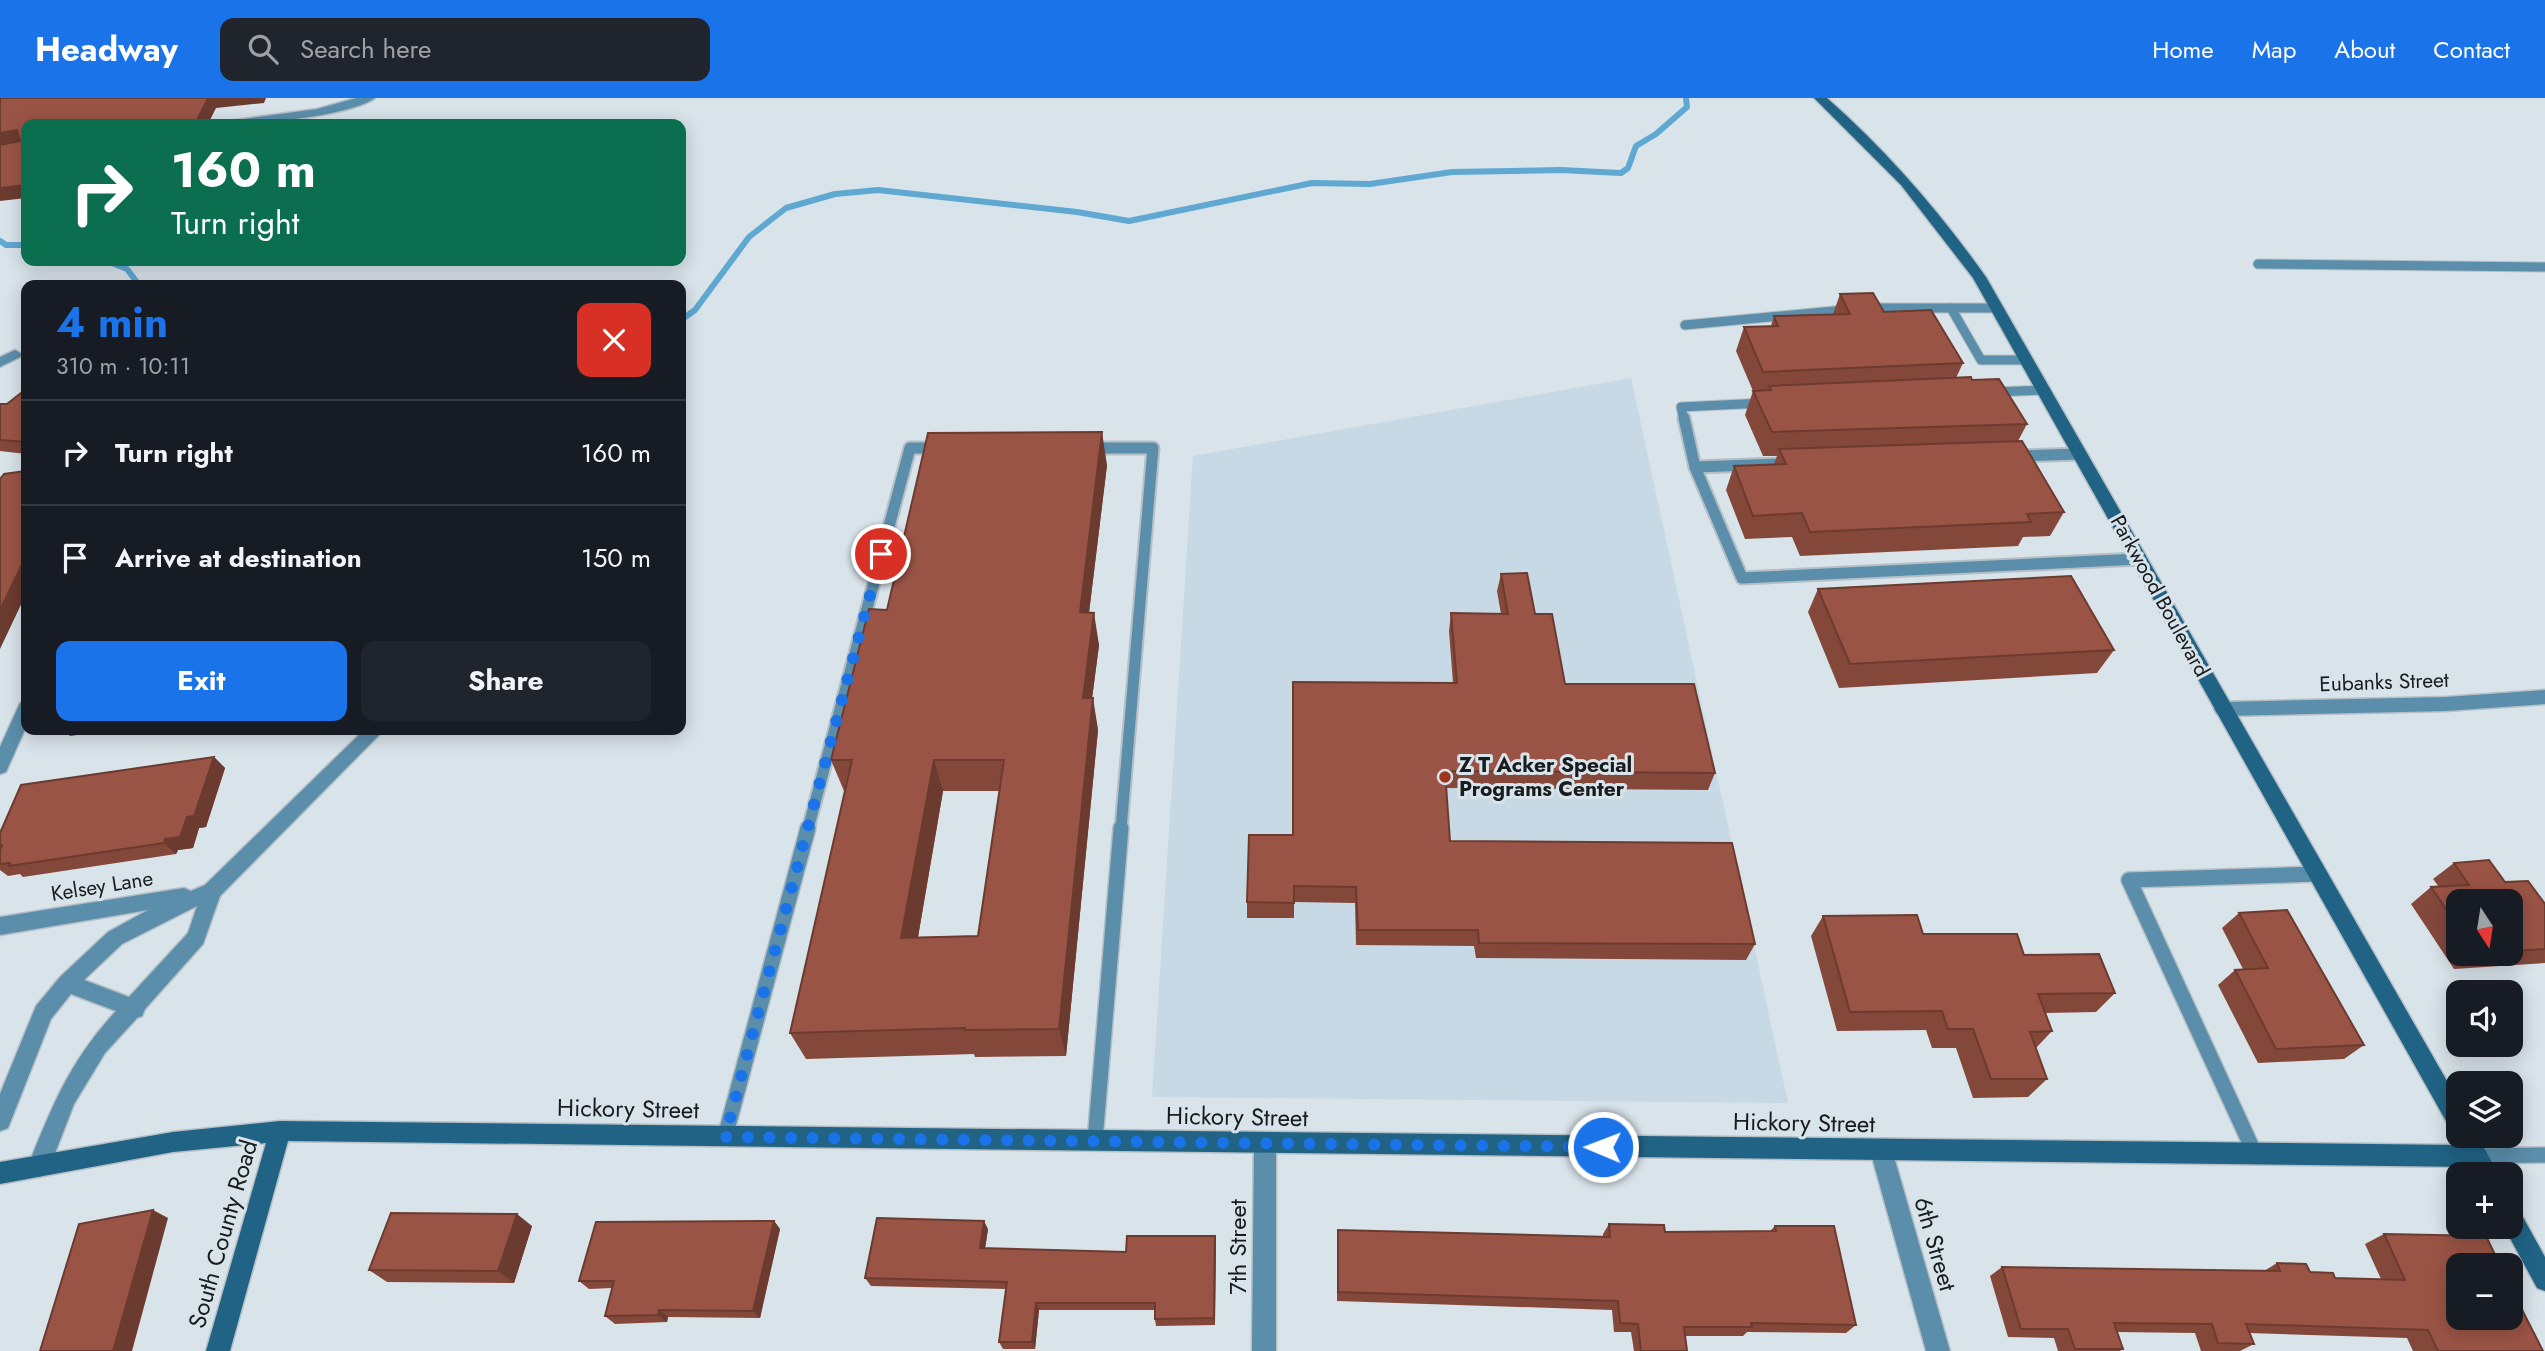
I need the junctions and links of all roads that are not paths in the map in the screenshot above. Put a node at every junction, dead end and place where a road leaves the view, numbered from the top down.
1 (369, 98) edge
2 (1820, 98) edge
3 (272, 119) edge
4 (2258, 264) dead end
5 (2545, 267) edge
6 (1951, 308) junction
7 (1998, 308) junction
8 (1685, 325) dead end
9 (15, 354) dead end
10 (2027, 360) junction
11 (0, 363) edge
12 (2044, 390) junction
13 (1979, 393) edge
14 (1775, 402) edge
15 (950, 448) edge
16 (1072, 448) edge
17 (2080, 454) junction
18 (1996, 456) edge
19 (1790, 464) edge
20 (1695, 467) junction
21 (2139, 559) junction
22 (2545, 696) edge
23 (2224, 709) junction
24 (21, 719) edge
25 (370, 735) edge
26 (0, 767) edge
27 (2317, 874) junction
28 (212, 891) junction
29 (0, 926) edge
30 (67, 983) junction
31 (135, 1009) junction
32 (2446, 1100) edge
33 (0, 1121) edge
34 (279, 1131) junction
35 (725, 1137) junction
36 (1095, 1141) junction
37 (1265, 1143) junction
38 (1881, 1150) junction
39 (2255, 1154) junction
40 (2545, 1156) edge
41 (2503, 1162) edge
42 (2446, 1163) edge
43 (39, 1166) junction
44 (0, 1173) edge
45 (2523, 1239) edge
46 (2545, 1280) edge
47 (218, 1351) edge
48 (1264, 1351) edge
49 (1938, 1351) edge

1 - 3 street
2 - 7 street, Parkwood Boulevard
4 - 5 lane
6 - 7 lane
6 - 8 lane
6 - 10 lane
7 - 10 street, Parkwood Boulevard
9 - 11 street
10 - 12 street, Parkwood Boulevard
12 - 13 lane
12 - 17 street, Parkwood Boulevard
14 - 20 lane
15 - 35 lane
16 - 36 lane
17 - 18 lane
17 - 21 street, Parkwood Boulevard
19 - 20 lane
20 - 21 lane
21 - 23 street, Parkwood Boulevard
22 - 23 street, Eubanks Street
23 - 27 street, Parkwood Boulevard
24 - 26 street
25 - 28 street
27 - 32 street, Parkwood Boulevard
27 - 39 lane
28 - 29 street, Kelsey Lane
28 - 30 street
28 - 31 street
30 - 31 street
30 - 33 street
31 - 43 street
34 - 35 street, Hickory Street
34 - 43 street, Hickory Street
34 - 47 street, South County Road
35 - 36 street, Hickory Street
36 - 37 street, Hickory Street
37 - 38 street, Hickory Street
37 - 48 street, 7th Street
38 - 39 street, Hickory Street
38 - 49 street, 6th Street
39 - 42 street, Hickory Street
40 - 41 lane
43 - 44 street, Hickory Street
45 - 46 street

